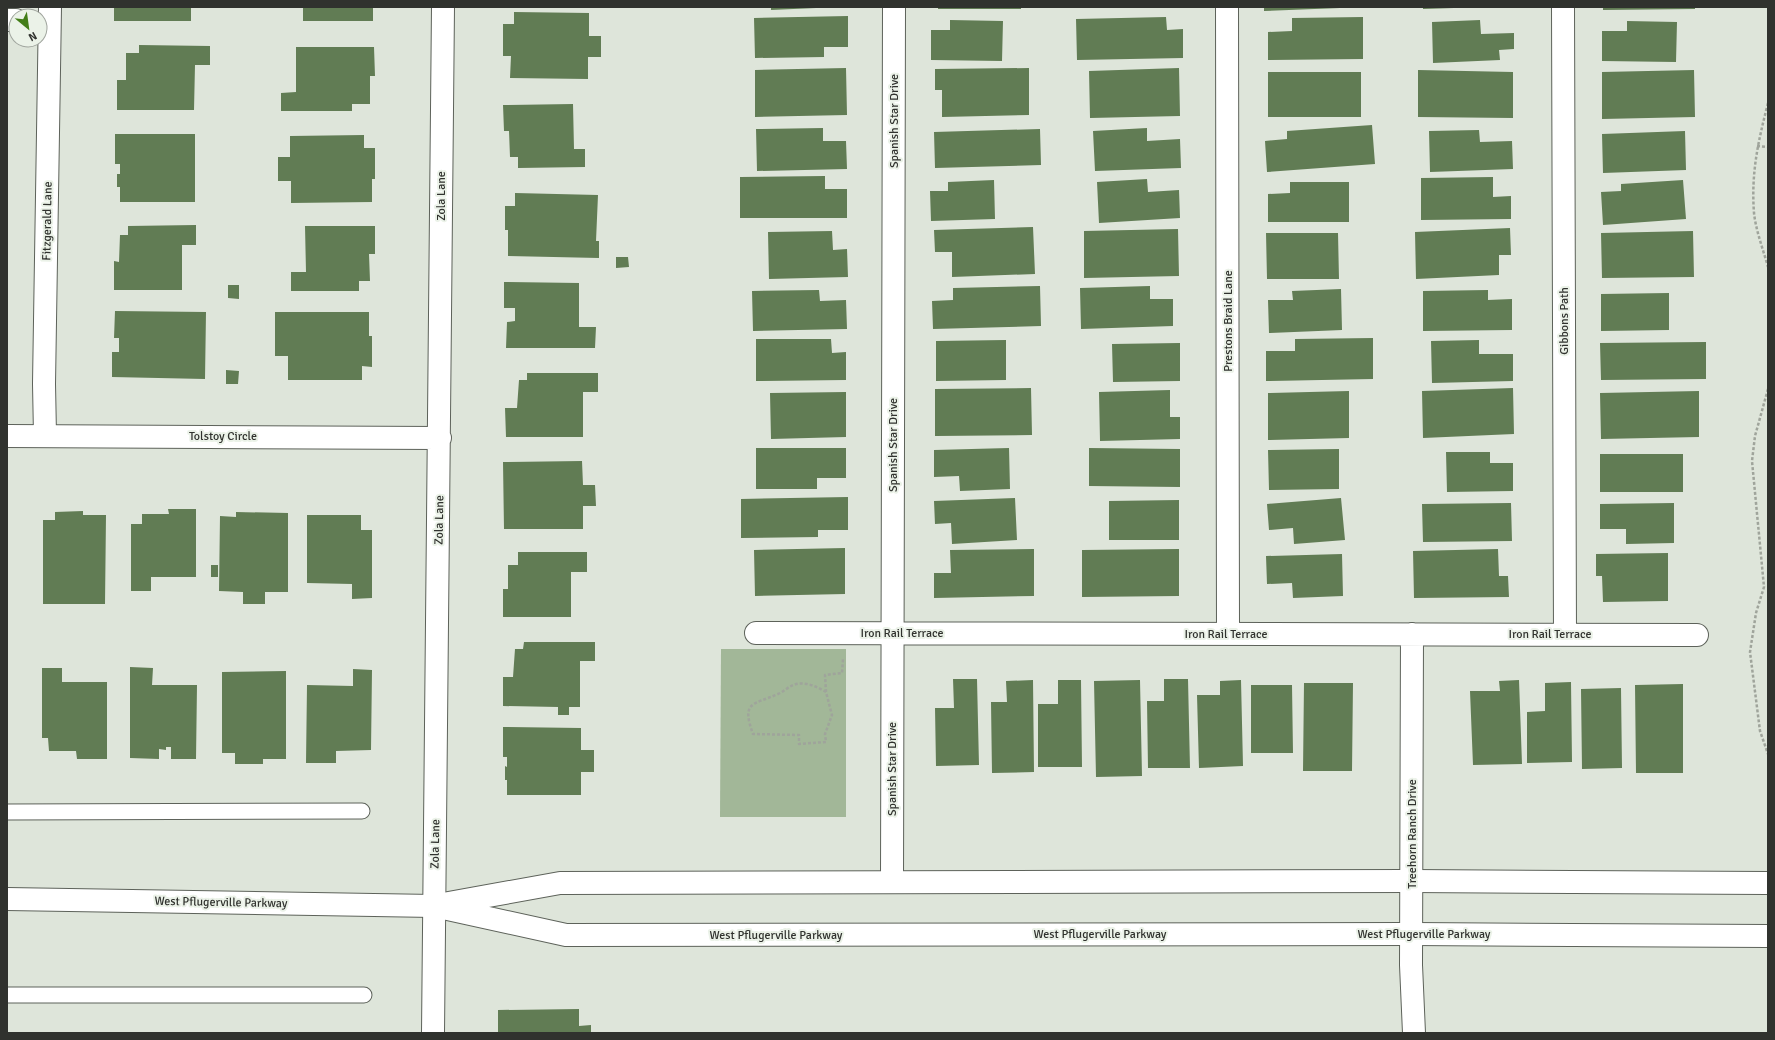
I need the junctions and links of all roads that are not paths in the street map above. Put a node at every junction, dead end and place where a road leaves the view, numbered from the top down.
1 (443, 7) edge
2 (894, 7) edge
3 (1227, 7) edge
4 (1563, 7) edge
5 (47, 48) edge
6 (45, 435) junction
7 (7, 436) edge
8 (440, 438) junction
9 (756, 633) dead end
10 (892, 633) junction
11 (1228, 634) junction
12 (1412, 634) junction
13 (1566, 634) junction
14 (1696, 635) dead end
15 (362, 811) dead end
16 (7, 812) edge
17 (1412, 881) junction
18 (892, 882) junction
19 (1768, 882) edge
20 (7, 899) edge
21 (434, 906) junction
22 (1412, 934) junction
23 (1768, 936) edge
24 (7, 995) edge
25 (364, 995) dead end
26 (433, 1033) edge
27 (1414, 1033) edge

1 - 8 street, Zola Lane
2 - 10 street, Spanish Star Drive
3 - 11 street, Prestons Braid Lane
4 - 13 street, Gibbons Path
5 - 6 street, Fitzgerald Lane
6 - 7 street, Tolstoy Circle
6 - 8 street, Tolstoy Circle
8 - 21 street, Zola Lane
9 - 10 street, Iron Rail Terrace
10 - 11 street, Iron Rail Terrace
10 - 18 street, Spanish Star Drive
11 - 12 street, Iron Rail Terrace
12 - 13 street, Iron Rail Terrace
12 - 17 street, Treehorn Ranch Drive
13 - 14 street, Iron Rail Terrace
15 - 16 lane
17 - 18 street, West Pflugerville Parkway
17 - 19 street, West Pflugerville Parkway
17 - 22 street, Treehorn Ranch Drive
18 - 21 street, West Pflugerville Parkway
20 - 21 street, West Pflugerville Parkway
21 - 22 street, West Pflugerville Parkway
21 - 26 street, Zola Lane
22 - 23 street, West Pflugerville Parkway
22 - 27 street, Treehorn Ranch Drive
24 - 25 lane

